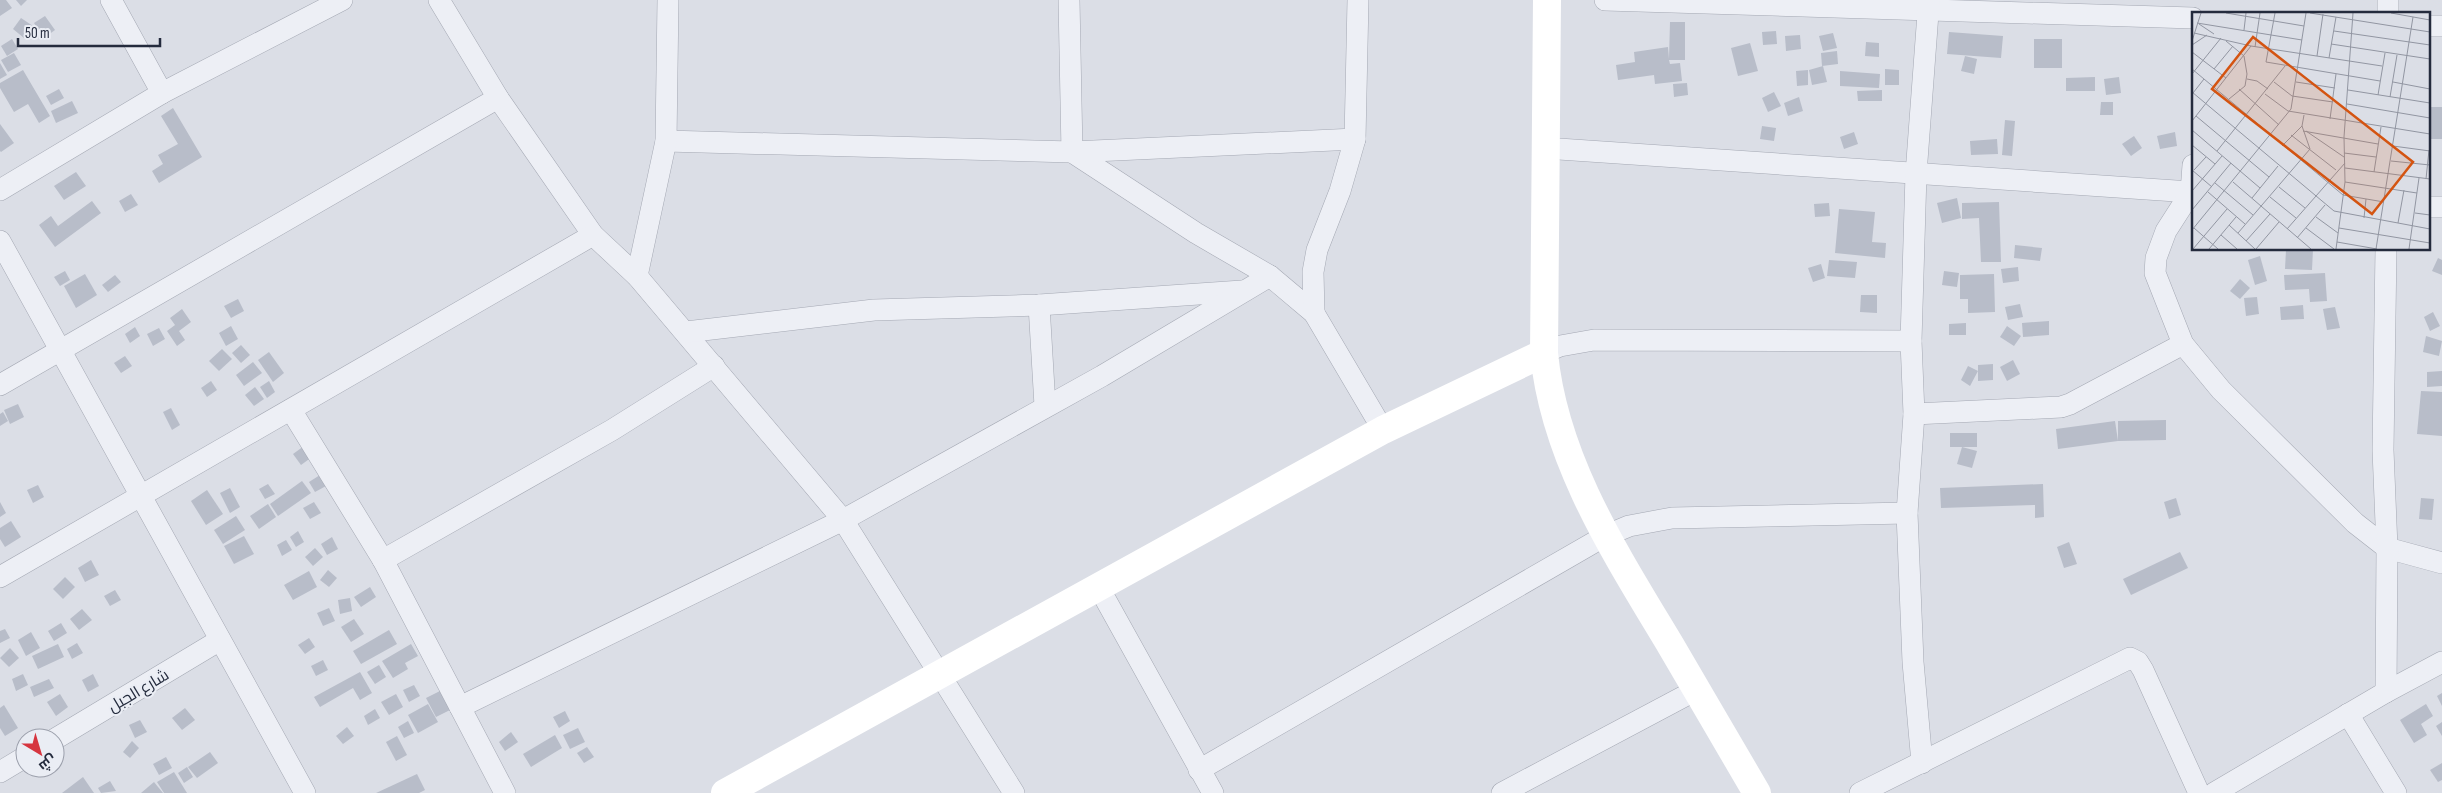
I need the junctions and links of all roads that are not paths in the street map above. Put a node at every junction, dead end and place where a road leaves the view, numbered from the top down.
1 (111, 0) edge
2 (342, 0) edge
3 (439, 0) edge
4 (668, 0) edge
5 (1070, 0) edge
6 (1358, 0) edge
7 (1547, 0) edge
8 (1605, 0) edge
9 (1929, 5) edge
10 (2192, 18) edge
11 (162, 93) junction
12 (498, 98) junction
13 (1355, 139) junction
14 (666, 141) junction
15 (1544, 148) junction
16 (1072, 152) junction
17 (1916, 174) junction
18 (2192, 174) edge
19 (0, 190) edge
20 (2190, 192) junction
21 (593, 235) junction
22 (0, 241) edge
23 (2386, 250) edge
24 (637, 276) junction
25 (1270, 276) junction
26 (1248, 290) junction
27 (1039, 305) junction
28 (1314, 313) junction
29 (686, 332) junction
30 (1911, 342) junction
31 (2183, 344) junction
32 (61, 350) junction
33 (1544, 353) junction
34 (714, 366) junction
35 (0, 385) edge
36 (1045, 406) junction
37 (292, 410) junction
38 (1914, 414) junction
39 (1383, 430) junction
40 (140, 495) junction
41 (1907, 513) junction
42 (843, 520) junction
43 (1605, 536) junction
44 (2387, 548) junction
45 (384, 560) junction
46 (2442, 563) edge
47 (0, 577) edge
48 (1098, 586) junction
49 (220, 640) junction
50 (2442, 662) edge
51 (939, 674) junction
52 (1696, 690) junction
53 (2386, 692) junction
54 (460, 707) junction
55 (2348, 714) junction
56 (65, 733) edge
57 (15, 763) edge
58 (1922, 763) junction
59 (1199, 770) junction
60 (0, 772) edge
61 (304, 793) edge
62 (505, 793) edge
63 (725, 793) edge
64 (1014, 793) edge
65 (1213, 793) edge
66 (1502, 793) edge
67 (1757, 793) edge
68 (1860, 793) edge
69 (2199, 793) edge
70 (2214, 793) edge
71 (2396, 793) edge

1 - 11 street
2 - 11 street
3 - 12 street
4 - 14 street
5 - 16 street
6 - 13 street
7 - 15 street
8 - 9 street
9 - 10 street
9 - 17 street
11 - 19 street
12 - 21 street
12 - 32 street
13 - 16 street
13 - 28 street
14 - 16 street
14 - 24 street
15 - 17 street
15 - 33 street
16 - 25 street
17 - 20 street
17 - 30 street
18 - 20 street
20 - 31 street
21 - 24 street
21 - 37 street
22 - 32 street
23 - 44 street
24 - 29 street
25 - 26 street
25 - 28 street
26 - 27 street
26 - 36 street
27 - 29 street
27 - 36 street
28 - 39 street
29 - 34 street
30 - 33 street
30 - 38 street
31 - 38 street
31 - 44 street
32 - 35 street
32 - 40 street
33 - 39 street
33 - 43 street
34 - 42 street
34 - 45 street
36 - 42 street
37 - 40 street
37 - 45 street
38 - 41 street
39 - 48 street
40 - 47 street
40 - 49 street
41 - 43 street
41 - 58 street
42 - 51 street
42 - 54 street
43 - 52 street
43 - 59 street
44 - 46 street
44 - 53 street
45 - 54 street
48 - 51 street
48 - 59 street
49 - 56 street, شارع الجبل
49 - 61 street
50 - 53 street
51 - 63 street
51 - 64 street
52 - 66 street
52 - 67 street
53 - 55 street
54 - 62 street
55 - 70 street
55 - 71 street
57 - 60 street
58 - 68 street
58 - 69 street
59 - 65 street

